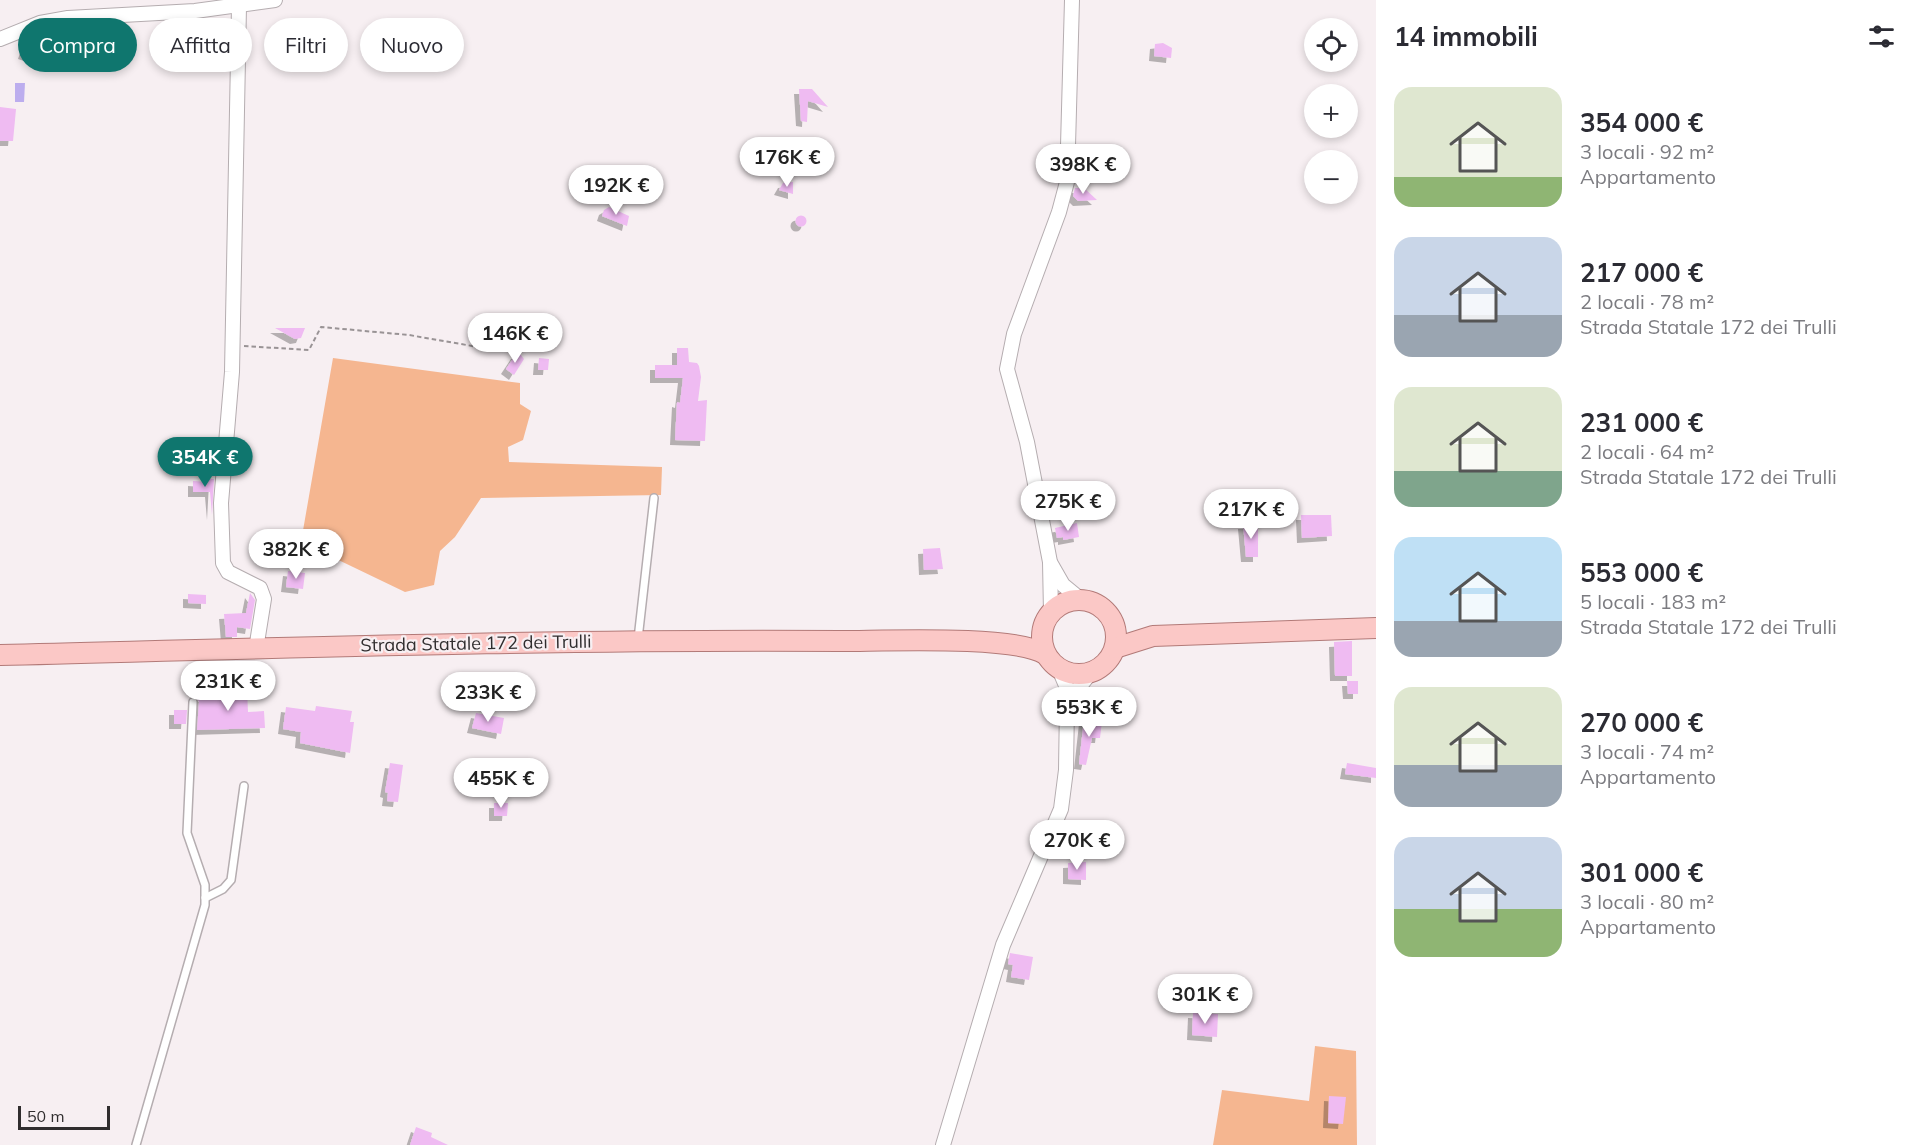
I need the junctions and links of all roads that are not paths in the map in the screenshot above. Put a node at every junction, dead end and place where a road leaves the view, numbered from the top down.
1 (275, 0) edge
2 (1072, 0) edge
3 (239, 6) junction
4 (0, 39) edge
5 (654, 498) dead end
6 (1050, 562) junction
7 (1080, 599) junction
8 (1047, 617) junction
9 (1114, 623) junction
10 (1376, 628) edge
11 (1153, 636) junction
12 (638, 639) junction
13 (952, 642) junction
14 (1114, 648) junction
15 (256, 649) junction
16 (1045, 654) junction
17 (0, 655) edge
18 (1059, 669) junction
19 (1091, 672) junction
20 (193, 702) dead end
21 (1068, 725) junction
22 (244, 786) dead end
23 (205, 898) junction
24 (136, 1145) edge
25 (943, 1145) edge

1 - 3 street
2 - 6 street
3 - 4 street
3 - 15 street
5 - 12 lane
6 - 7 street
6 - 8 street
7 - 8 main road, Strada Statale 172 dei Trulli
7 - 9 main road
8 - 13 main road, Strada Statale 172 dei Trulli
8 - 16 main road
9 - 11 main road
9 - 14 main road
10 - 11 main road
11 - 14 main road
12 - 13 main road, Strada Statale 172 dei Trulli
12 - 15 main road, Strada Statale 172 dei Trulli
13 - 16 main road, Strada Statale 172 dei Trulli
14 - 19 main road
15 - 17 main road, Strada Statale 172 dei Trulli
16 - 18 main road, Strada Statale 172 dei Trulli
18 - 19 main road
18 - 21 street
19 - 21 street
20 - 23 lane
21 - 25 street
22 - 23 lane
23 - 24 lane

